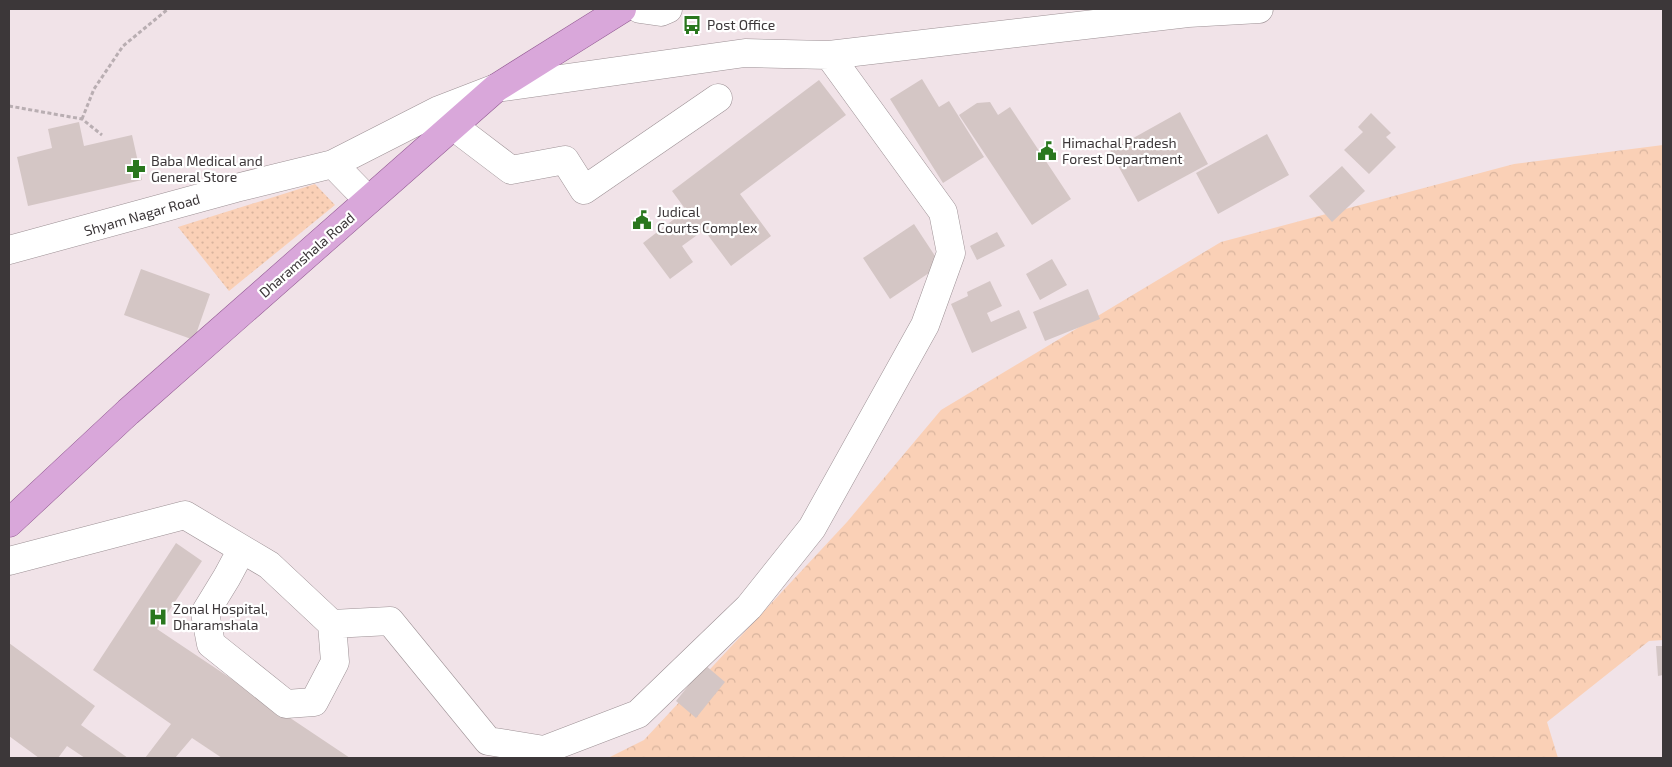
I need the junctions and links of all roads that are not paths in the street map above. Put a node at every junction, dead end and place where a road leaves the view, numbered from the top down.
1 (622, 9) edge
2 (640, 9) edge
3 (668, 9) edge
4 (1259, 9) edge
5 (828, 55) junction
6 (496, 88) junction
7 (718, 98) dead end
8 (453, 126) junction
9 (333, 164) junction
10 (368, 200) junction
11 (11, 251) edge
12 (9, 523) edge
13 (242, 549) junction
14 (9, 561) edge
15 (332, 624) junction

1 - 6 main road, Dharamshala Road
2 - 3 street
4 - 5 street, Shyam Nagar Road
5 - 6 street, Shyam Nagar Road
5 - 15 street
6 - 8 main road, Dharamshala Road
6 - 9 street, Shyam Nagar Road
7 - 8 street
8 - 10 main road, Dharamshala Road
9 - 10 street
9 - 11 street, Shyam Nagar Road
10 - 12 main road, Dharamshala Road
13 - 14 street
13 - 15 street
13 - 15 street

